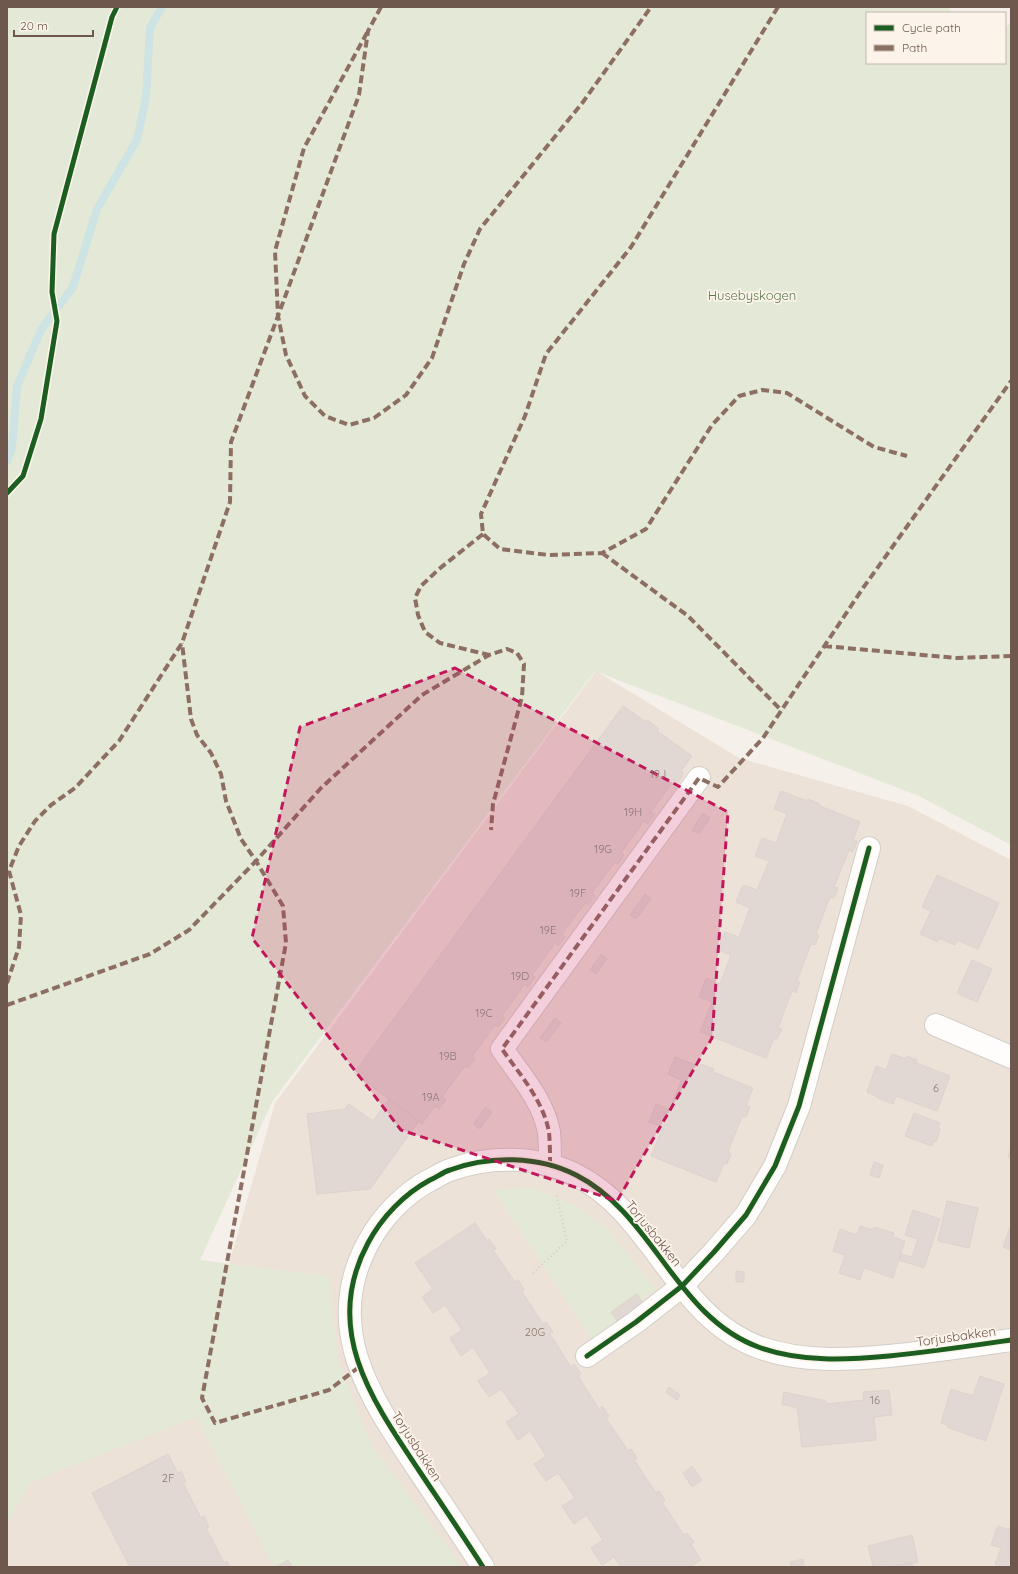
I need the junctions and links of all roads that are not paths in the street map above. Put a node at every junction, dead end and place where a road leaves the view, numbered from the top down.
1 (699, 778) dead end
2 (869, 848) dead end
3 (936, 1025) dead end
4 (1011, 1057) edge
5 (550, 1165) junction
6 (682, 1286) junction
7 (1011, 1340) edge
8 (587, 1356) dead end
9 (483, 1567) edge

1 - 5 street
2 - 6 street
3 - 4 street
5 - 6 street, Torjusbakken
5 - 9 street, Torjusbakken
6 - 7 street, Torjusbakken
6 - 8 street

